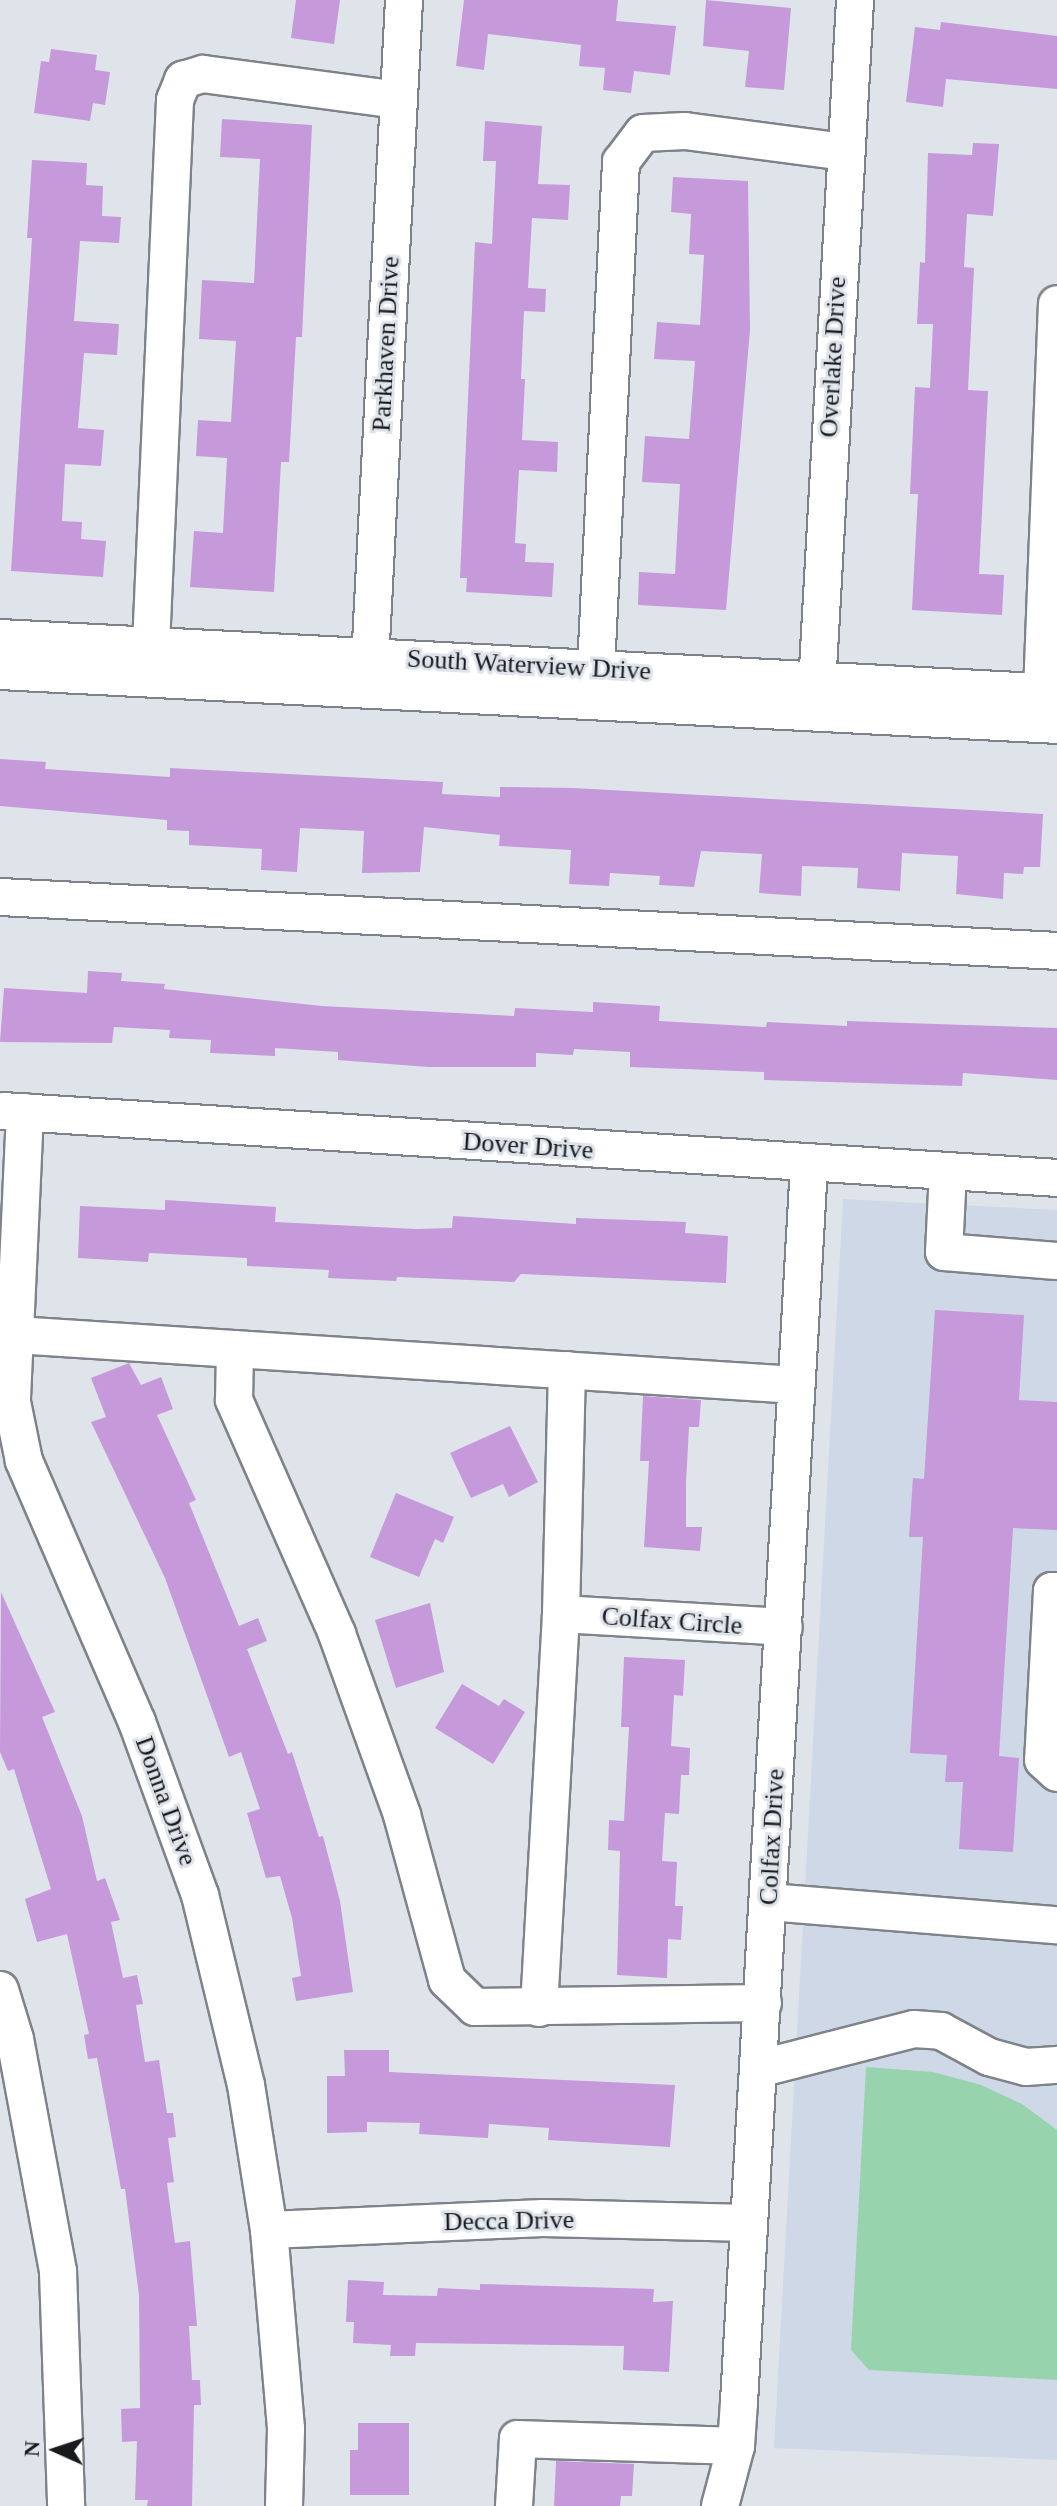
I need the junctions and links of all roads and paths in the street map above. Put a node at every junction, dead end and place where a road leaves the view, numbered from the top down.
1 (404, 0) edge
2 (855, 0) edge
3 (398, 100) junction
4 (845, 152) junction
5 (1057, 304) edge
6 (0, 638) edge
7 (151, 646) junction
8 (596, 668) junction
9 (0, 671) edge
10 (370, 673) junction
11 (1049, 693) edge
12 (816, 697) junction
13 (1057, 725) edge
14 (0, 897) edge
15 (1057, 951) edge
16 (12, 1111) edge
17 (809, 1165) junction
18 (948, 1171) junction
19 (1057, 1178) edge
20 (1057, 1261) edge
21 (7, 1334) edge
22 (235, 1349) junction
23 (567, 1370) junction
24 (796, 1385) junction
25 (1057, 1591) edge
26 (561, 1614) junction
27 (784, 1627) junction
28 (1057, 1773) edge
29 (768, 1902) junction
30 (1057, 1925) edge
31 (0, 1990) edge
32 (763, 2003) junction
33 (539, 2008) junction
34 (1057, 2065) edge
35 (758, 2069) junction
36 (749, 2223) junction
37 (269, 2230) junction
38 (736, 2446) junction
39 (66, 2506) edge
40 (284, 2506) edge
41 (514, 2506) edge
42 (720, 2506) edge

1 - 3 street, Parkhaven Drive
2 - 4 street, Overlake Drive
3 - 7 street
3 - 10 street, Parkhaven Drive
4 - 8 street
4 - 12 street, Overlake Drive
5 - 11 street
6 - 7 street, South Waterview Drive
7 - 10 street, South Waterview Drive
8 - 10 street, South Waterview Drive
8 - 12 street, South Waterview Drive
9 - 10 street, South Waterview Drive
10 - 12 street, South Waterview Drive
11 - 12 street, South Waterview Drive
12 - 13 street, South Waterview Drive
14 - 15 street
16 - 17 street, Dover Drive
16 - 21 street, Donna Drive
17 - 18 street, Dover Drive
17 - 24 street, Colfax Drive
18 - 19 street, Dover Drive
18 - 20 street
21 - 22 street
21 - 37 street, Donna Drive
22 - 23 street
22 - 33 street
23 - 24 street
23 - 26 street
24 - 27 street, Colfax Drive
25 - 28 street
26 - 27 street, Colfax Circle
26 - 33 street
27 - 29 street, Colfax Drive
29 - 30 street
29 - 32 street, Colfax Drive
31 - 39 street
32 - 33 street
32 - 35 street, Colfax Drive
34 - 35 street
35 - 36 street, Colfax Drive
36 - 37 street, Decca Drive
36 - 38 street, Colfax Drive
37 - 40 street, Donna Drive
38 - 41 street
38 - 42 street, Colfax Drive

